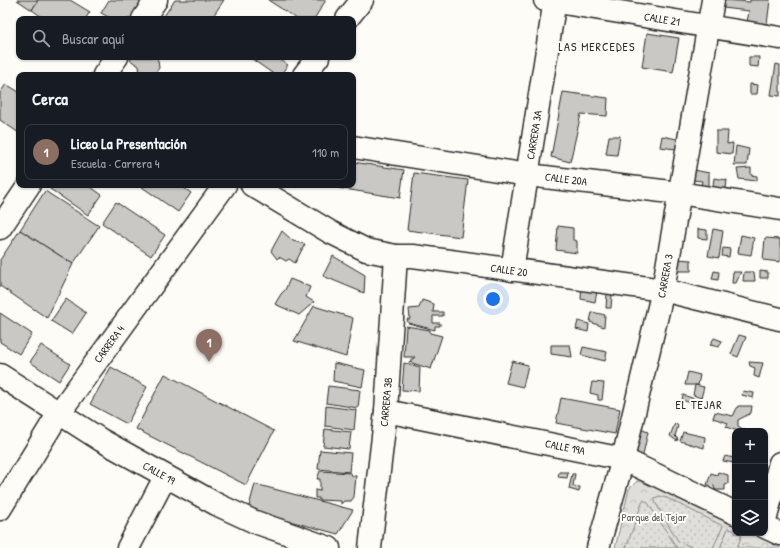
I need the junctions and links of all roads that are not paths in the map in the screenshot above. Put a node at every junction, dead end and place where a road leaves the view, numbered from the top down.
1 (156, 0) edge
2 (362, 0) edge
3 (551, 0) edge
4 (713, 0) edge
5 (145, 16) edge
6 (349, 16) edge
7 (709, 26) junction
8 (780, 38) edge
9 (115, 60) edge
10 (316, 60) edge
11 (106, 72) edge
12 (306, 72) edge
13 (356, 147) edge
14 (528, 174) junction
15 (27, 188) edge
16 (223, 188) edge
17 (257, 188) edge
18 (679, 193) junction
19 (780, 209) edge
20 (0, 228) edge
21 (396, 256) junction
22 (512, 270) junction
23 (663, 290) junction
24 (780, 319) edge
25 (0, 375) edge
26 (386, 411) junction
27 (59, 413) junction
28 (623, 459) junction
29 (780, 463) edge
30 (165, 477) junction
31 (3, 498) edge
32 (768, 509) edge
33 (732, 512) edge
34 (768, 528) edge
35 (780, 534) edge
36 (128, 548) edge
37 (329, 548) edge
38 (370, 548) edge
39 (598, 548) edge

1 - 5 street
2 - 6 street
3 - 7 street, CALLE 21
3 - 14 street, CARRERA 3A
4 - 7 street, CARRERA 3
7 - 8 street, CALLE 21
7 - 18 street, CARRERA 3
9 - 11 street
10 - 12 street
13 - 14 street, CALLE 20A
14 - 18 street, CALLE 20A
14 - 22 street, CARRERA 3A
15 - 20 street
16 - 27 street, CARRERA 4
17 - 21 street, CALLE 20
18 - 19 street, CALLE 20A
18 - 23 street, CARRERA 3
21 - 22 street, CALLE 20
21 - 26 street, CARRERA 3B
22 - 23 street, CALLE 20
23 - 24 street, CALLE 20
23 - 28 street, CARRERA 3
25 - 27 street, CALLE 19
26 - 28 street, CALLE 19A
26 - 38 street, CARRERA 3B
27 - 30 street, CALLE 19
27 - 31 street, CARRERA 4
28 - 33 street, CALLE 19A
28 - 39 street, CARRERA 3
29 - 32 street
30 - 36 street
30 - 37 street, CALLE 19
34 - 35 street

